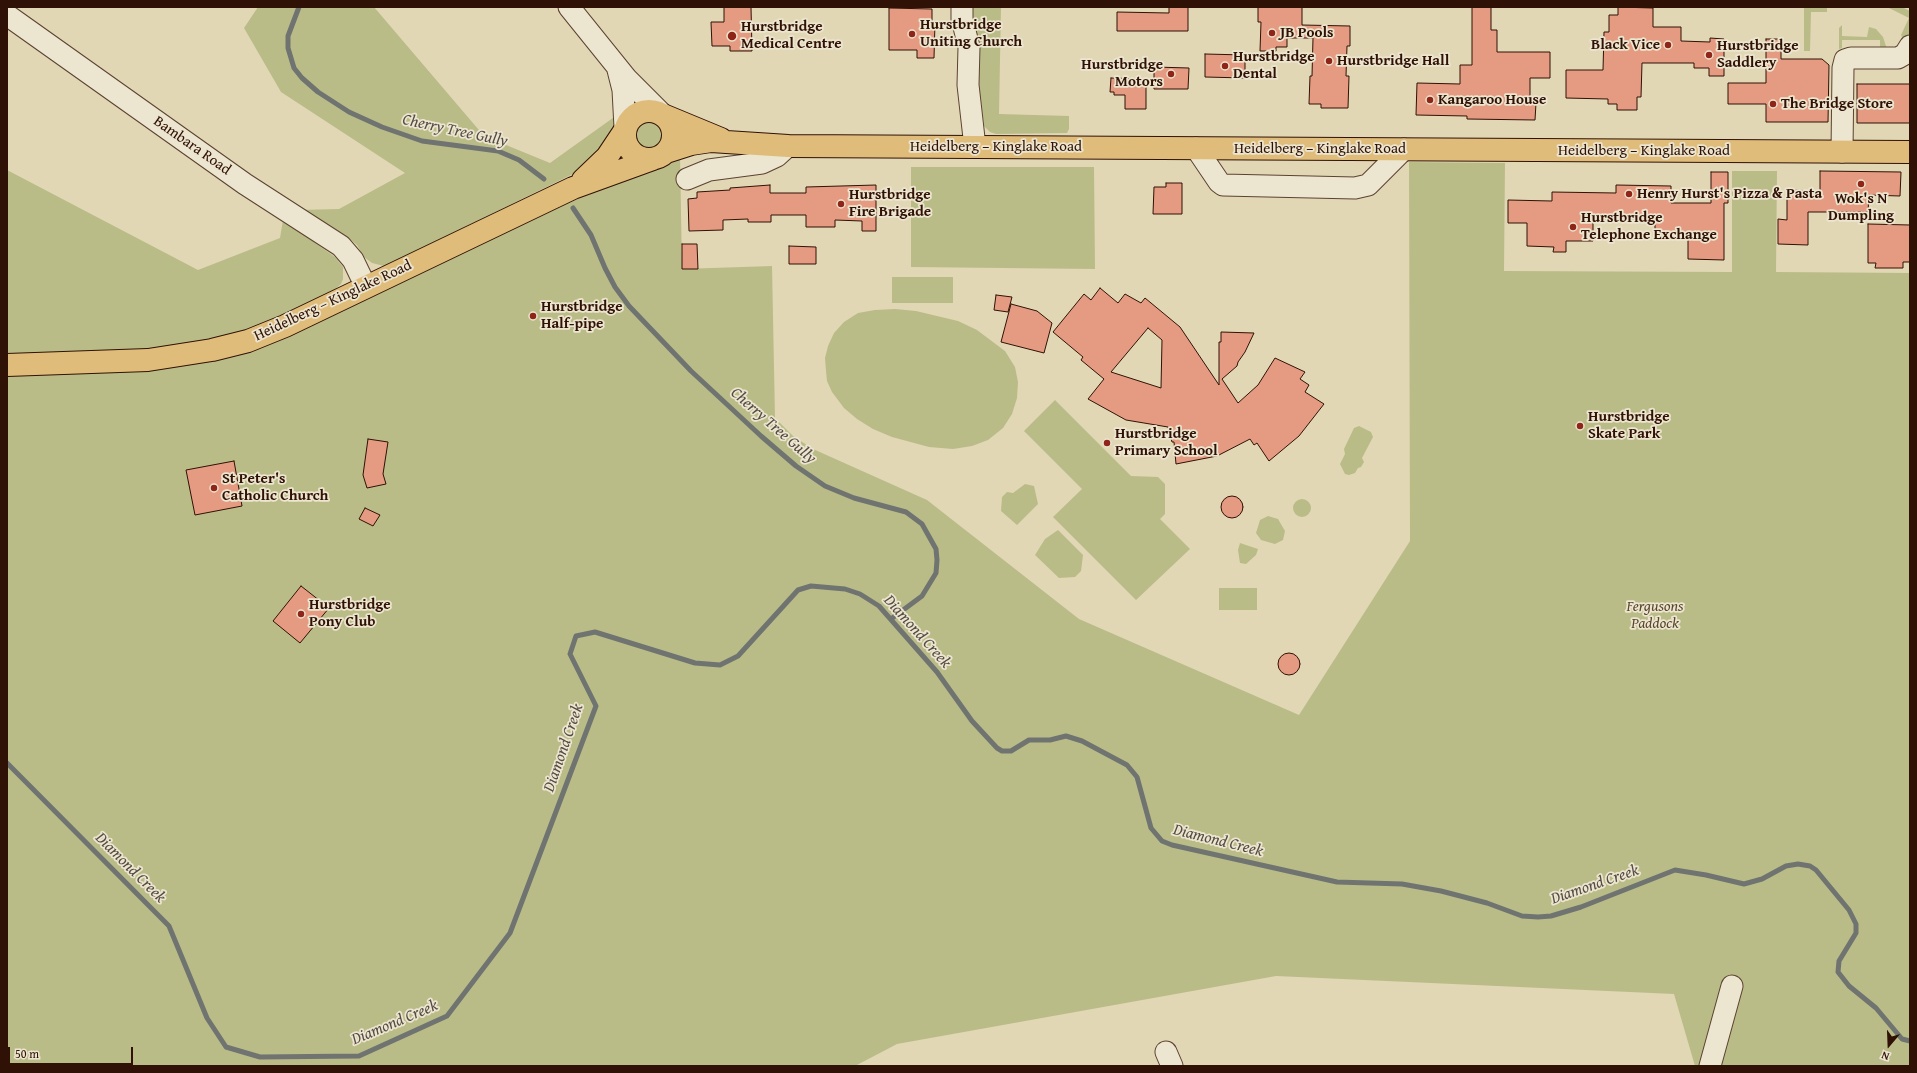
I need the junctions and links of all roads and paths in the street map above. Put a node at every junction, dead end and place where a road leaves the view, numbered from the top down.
1 (569, 7) edge
2 (962, 7) edge
3 (7, 15) edge
4 (1910, 46) edge
5 (616, 65) junction
6 (662, 114) junction
7 (625, 129) junction
8 (730, 143) junction
9 (788, 146) junction
10 (975, 146) junction
11 (1196, 148) junction
12 (1404, 149) junction
13 (1842, 152) junction
14 (1910, 152) edge
15 (659, 156) junction
16 (687, 179) dead end
17 (573, 188) junction
18 (366, 287) junction
19 (7, 365) edge
20 (1732, 986) dead end
21 (1710, 1066) edge

1 - 5 street
2 - 10 street
3 - 18 street, Bambara Road
4 - 13 street
5 - 6 street
5 - 7 street
6 - 7 main road
6 - 8 main road, Heidelberg – Kinglake Road
6 - 15 main road
7 - 15 main road
7 - 17 main road, Heidelberg – Kinglake Road
8 - 9 main road, Heidelberg – Kinglake Road
8 - 15 main road, Heidelberg – Kinglake Road
9 - 10 main road, Heidelberg – Kinglake Road
9 - 16 street
10 - 11 main road, Heidelberg – Kinglake Road
11 - 12 main road, Heidelberg – Kinglake Road
11 - 12 street
12 - 13 main road, Heidelberg – Kinglake Road
13 - 14 main road, Heidelberg – Kinglake Road
15 - 17 main road, Heidelberg – Kinglake Road
17 - 18 main road, Heidelberg – Kinglake Road
18 - 19 main road, Heidelberg – Kinglake Road
20 - 21 street

